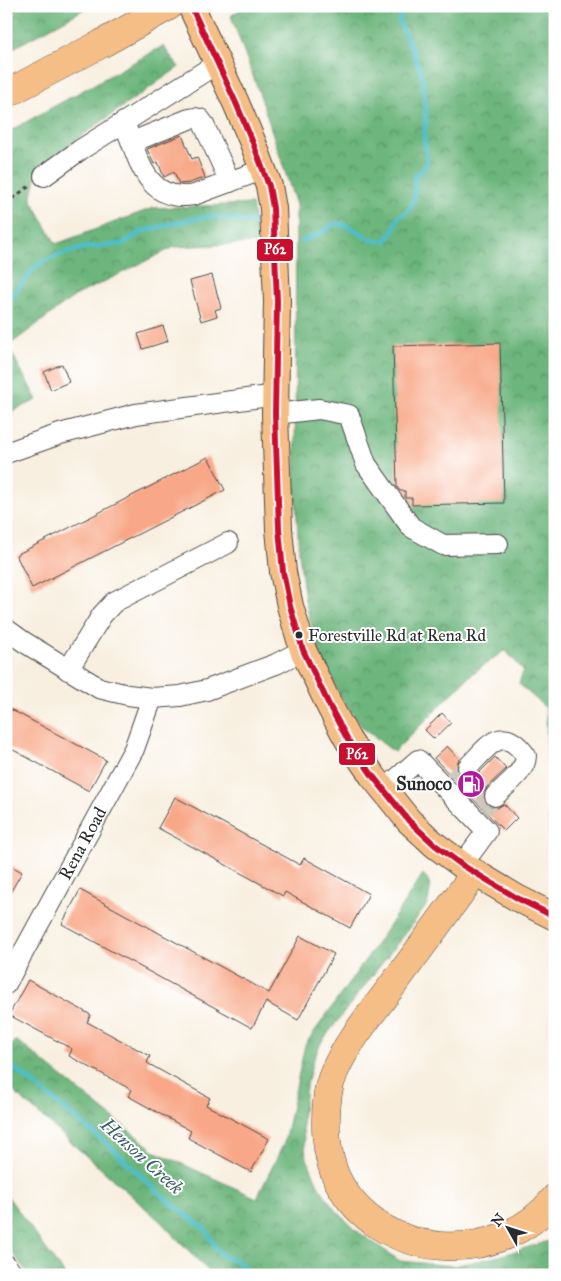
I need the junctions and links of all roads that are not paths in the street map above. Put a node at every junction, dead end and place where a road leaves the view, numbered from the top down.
1 (169, 6) edge
2 (191, 6) edge
3 (218, 63) junction
4 (6, 94) edge
5 (124, 122) junction
6 (132, 142) junction
7 (264, 170) junction
8 (44, 176) road end
9 (230, 182) junction
10 (276, 405) junction
11 (6, 453) edge
12 (228, 544) dead end
13 (498, 544) dead end
14 (6, 629) edge
15 (303, 650) junction
16 (68, 670) junction
17 (152, 698) junction
18 (456, 779) junction
19 (383, 791) junction
20 (483, 807) junction
21 (469, 869) junction
22 (555, 917) edge
23 (6, 984) edge
24 (555, 1198) edge
25 (6, 1265) edge
26 (13, 1275) edge

1 - 4 highway
2 - 3 main road
3 - 5 street
3 - 7 main road
5 - 6 street
5 - 8 street
6 - 9 street
6 - 9 street
7 - 9 street
7 - 10 main road
10 - 11 street
10 - 13 street
10 - 15 main road
12 - 16 street
14 - 16 street
15 - 17 street
15 - 19 main road
16 - 17 street
17 - 23 street, Rena Road
18 - 19 street
18 - 20 street
18 - 20 street
19 - 21 main road
20 - 21 street
21 - 22 main road
21 - 24 highway
25 - 26 street

